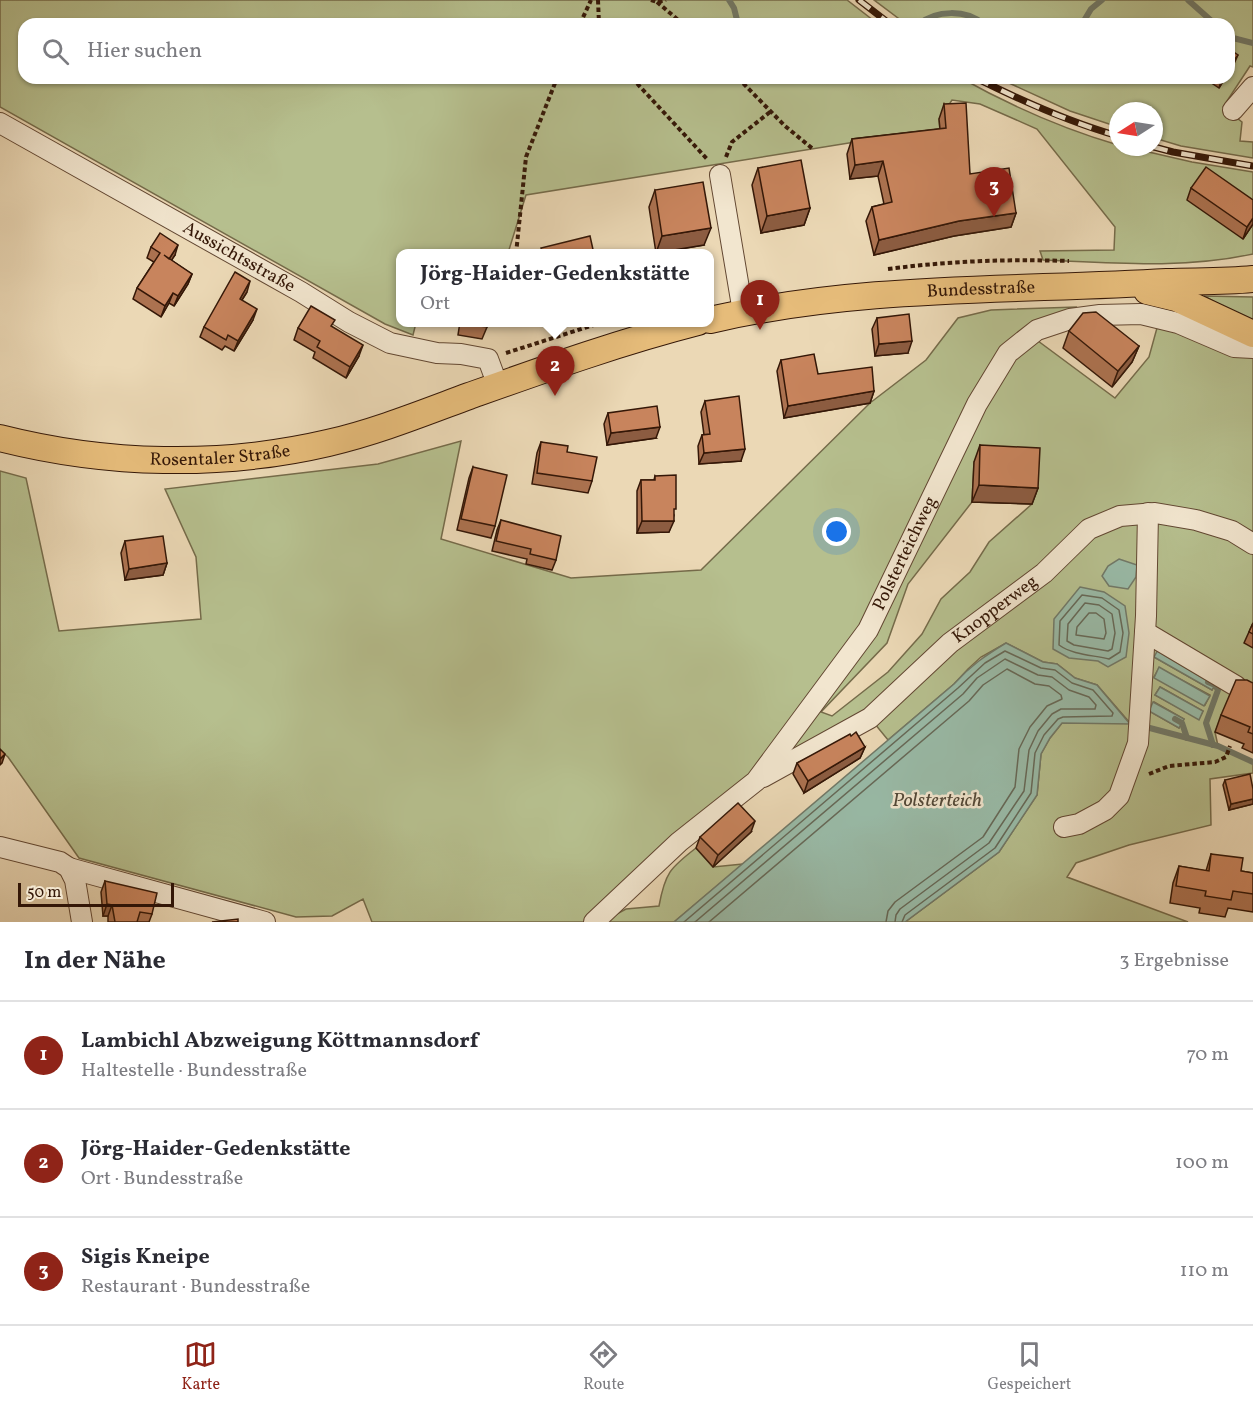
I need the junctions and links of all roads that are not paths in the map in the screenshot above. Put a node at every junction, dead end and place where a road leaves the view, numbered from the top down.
1 (1253, 87) edge
2 (1233, 110) dead end
3 (0, 123) edge
4 (720, 175) road end
5 (1253, 279) edge
6 (1111, 286) junction
7 (743, 312) junction
8 (714, 319) edge
9 (680, 327) edge
10 (1253, 334) edge
11 (1253, 348) edge
12 (498, 386) junction
13 (0, 438) edge
14 (1148, 513) junction
15 (1253, 544) edge
16 (1145, 632) junction
17 (1236, 686) edge
18 (756, 781) junction
19 (1064, 827) dead end
20 (0, 847) edge
21 (69, 868) junction
22 (82, 922) edge
23 (265, 922) edge
24 (594, 922) edge

1 - 2 street
3 - 12 street, Aussichtsstraße
4 - 7 street
5 - 6 main road, Bundesstraße
6 - 7 main road, Bundesstraße
6 - 10 main road
7 - 8 main road, Bundesstraße
9 - 12 main road
11 - 18 street, Polsterteichweg
12 - 13 main road, Rosentaler Straße
14 - 15 street, Knopperweg
14 - 16 street
14 - 18 street, Knopperweg
16 - 17 street
16 - 19 street
18 - 24 street, Polsterteichweg
20 - 21 street
21 - 22 street
21 - 23 street

